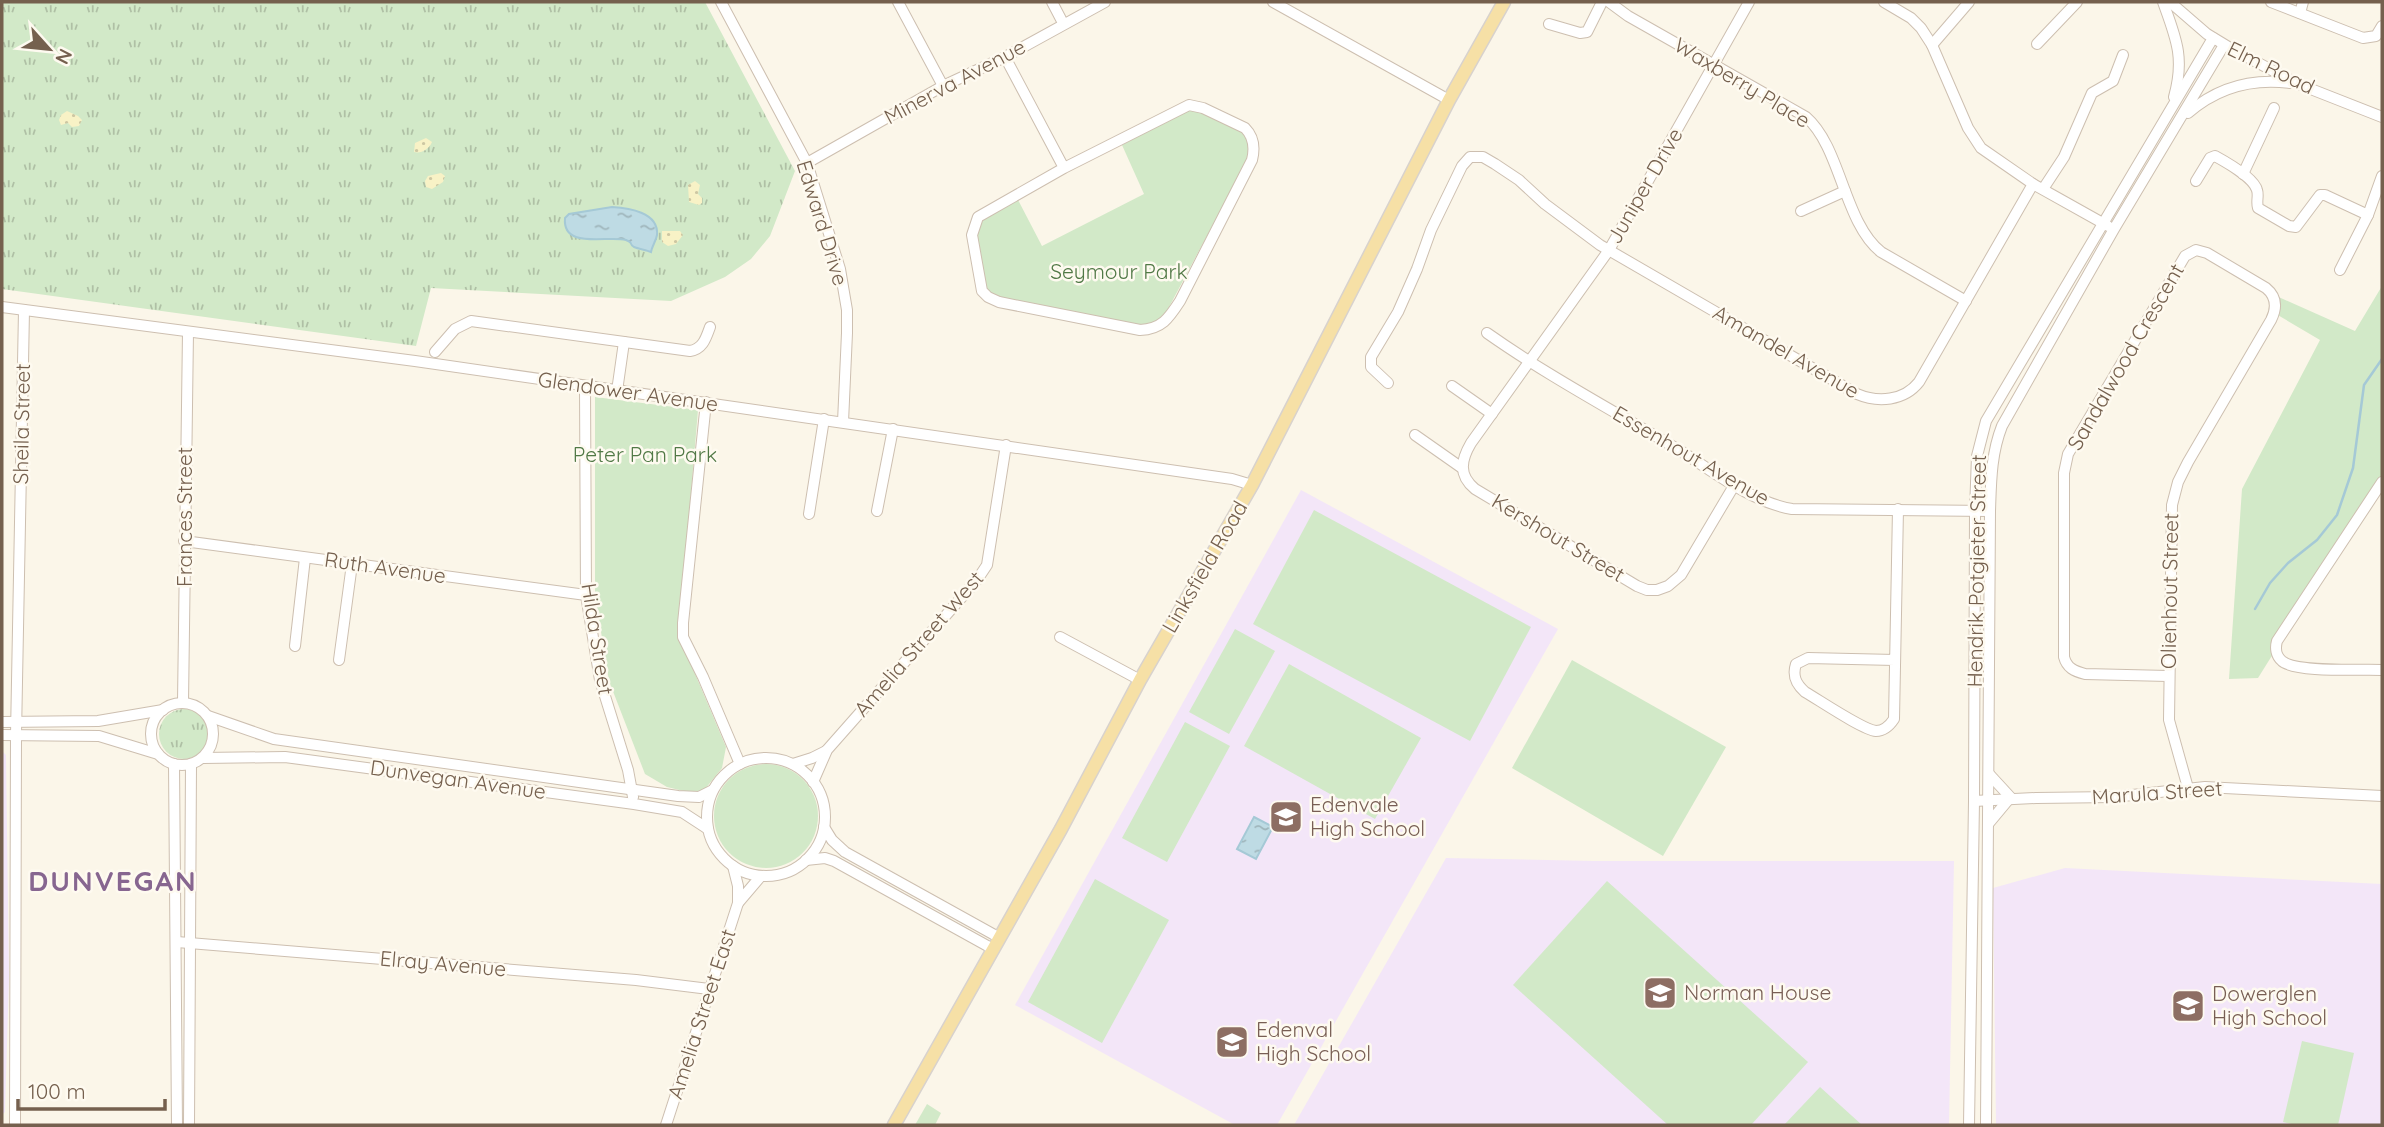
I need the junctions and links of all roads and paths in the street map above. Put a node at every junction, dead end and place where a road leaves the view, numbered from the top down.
1 (721, 2) edge
2 (898, 2) edge
3 (1052, 2) edge
4 (1105, 2) edge
5 (1273, 2) edge
6 (1504, 2) edge
7 (1602, 2) edge
8 (1609, 2) edge
9 (1749, 2) edge
10 (1969, 2) edge
11 (2077, 2) edge
12 (2163, 2) edge
13 (2170, 2) edge
14 (2271, 2) edge
15 (2303, 2) edge
16 (1887, 3) edge
17 (2300, 13) junction
18 (1063, 23) junction
19 (1549, 24) dead end
20 (2382, 26) edge
21 (2213, 38) junction
22 (2037, 44) dead end
23 (1932, 45) junction
24 (2224, 45) junction
25 (2123, 55) dead end
26 (1006, 57) junction
27 (1714, 64) junction
28 (2298, 84) junction
29 (943, 86) junction
30 (1448, 100) junction
31 (2274, 108) dead end
32 (2167, 117) junction
33 (2181, 118) junction
34 (2382, 118) edge
35 (807, 163) junction
36 (1065, 168) junction
37 (2243, 174) junction
38 (2382, 176) edge
39 (2196, 181) dead end
40 (2038, 186) junction
41 (1844, 191) junction
42 (1801, 211) dead end
43 (2368, 215) junction
44 (2103, 223) junction
45 (2114, 229) junction
46 (1609, 250) junction
47 (2340, 270) dead end
48 (2272, 294) joint
49 (1966, 301) junction
50 (2, 306) edge
51 (24, 310) junction
52 (710, 327) dead end
53 (188, 332) junction
54 (1487, 333) dead end
55 (624, 342) junction
56 (435, 352) dead end
57 (1530, 363) junction
58 (1388, 383) dead end
59 (585, 386) junction
60 (1452, 386) dead end
61 (617, 391) junction
62 (706, 402) junction
63 (1492, 414) junction
64 (824, 419) junction
65 (843, 422) junction
66 (893, 429) junction
67 (1415, 435) dead end
68 (1006, 445) junction
69 (1462, 468) junction
70 (2382, 482) edge
71 (1735, 484) junction
72 (1252, 485) junction
73 (1898, 509) junction
74 (877, 511) dead end
75 (1975, 511) junction
76 (1990, 511) junction
77 (809, 514) dead end
78 (184, 541) junction
79 (305, 558) junction
80 (352, 564) junction
81 (586, 595) junction
82 (1060, 637) dead end
83 (295, 646) dead end
84 (339, 660) dead end
85 (1895, 660) junction
86 (2382, 670) edge
87 (2168, 676) junction
88 (1140, 680) junction
89 (183, 702) junction
90 (163, 710) junction
91 (208, 716) junction
92 (98, 721) junction
93 (2, 722) edge
94 (16, 722) junction
95 (2, 735) edge
96 (16, 735) junction
97 (99, 736) junction
98 (274, 739) junction
99 (345, 749) junction
100 (827, 750) junction
101 (158, 754) junction
102 (270, 755) junction
103 (203, 758) junction
104 (424, 760) junction
105 (174, 764) junction
106 (191, 764) junction
107 (740, 764) junction
108 (793, 764) junction
109 (342, 765) junction
110 (494, 770) junction
111 (1989, 774) junction
112 (421, 775) junction
113 (813, 782) junction
114 (492, 785) junction
115 (2188, 788) junction
116 (632, 790) junction
117 (713, 790) junction
118 (2382, 796) edge
119 (2010, 799) junction
120 (1989, 800) junction
121 (1974, 801) junction
122 (634, 804) junction
123 (1989, 823) junction
124 (824, 827) junction
125 (708, 829) junction
126 (806, 860) junction
127 (733, 866) junction
128 (761, 876) junction
129 (907, 887) junction
130 (901, 899) junction
131 (738, 903) junction
132 (177, 942) junction
133 (189, 943) junction
134 (997, 944) junction
135 (709, 989) junction
136 (15, 1125) edge
137 (177, 1125) edge
138 (189, 1125) edge
139 (666, 1125) edge
140 (894, 1125) edge
141 (1969, 1125) edge
142 (1986, 1125) edge

1 - 35 street, Edward Drive
2 - 29 street
3 - 18 street
4 - 18 street, Minerva Avenue
5 - 30 street
6 - 30 main road, Linksfield Road
7 - 19 street
8 - 27 street, Waxberry Place
9 - 27 street, Juniper Drive
10 - 23 street
11 - 22 street
12 - 32 street
13 - 21 street, Elm Road
14 - 17 street
15 - 17 street
16 - 23 street
17 - 20 street
18 - 26 street, Minerva Avenue
21 - 24 street, Elm Road
21 - 32 street, Hendrik Potgieter Street
23 - 40 street
24 - 28 street, Elm Road
24 - 33 street, Hendrik Potgieter Street
25 - 40 street, Amandel Avenue
26 - 29 street, Minerva Avenue
26 - 36 street
27 - 41 street, Waxberry Place
27 - 46 street, Juniper Drive
28 - 33 street
28 - 34 street, Elm Road
29 - 35 street, Minerva Avenue
30 - 72 main road, Linksfield Road
31 - 37 street
32 - 44 street, Hendrik Potgieter Street
33 - 45 street, Hendrik Potgieter Street
35 - 65 street, Edward Drive
36 - 36 street
37 - 39 street
37 - 43 street
38 - 43 street
40 - 44 street
40 - 49 street, Amandel Avenue
41 - 42 street
41 - 49 street, Waxberry Place
43 - 47 street
44 - 45 street
44 - 75 street, Hendrik Potgieter Street
45 - 76 street, Hendrik Potgieter Street
46 - 49 street, Amandel Avenue
46 - 57 street, Juniper Drive
46 - 58 street, Amandel Avenue
48 - 87 street, Olienhout Street
48 - 87 street, Sandalwood Crescent
50 - 51 street, Glendower Avenue
51 - 53 street, Glendower Avenue
51 - 94 street, Sheila Street
52 - 55 street
53 - 59 street, Glendower Avenue
53 - 78 street, Frances Street
54 - 57 street, Essenhout Avenue
55 - 56 street
55 - 61 street
57 - 63 street
57 - 71 street, Essenhout Avenue
59 - 61 street, Glendower Avenue
59 - 81 street, Hilda Street
60 - 63 street
61 - 62 street, Glendower Avenue
62 - 64 street, Glendower Avenue
62 - 107 street
63 - 69 street
64 - 65 street, Glendower Avenue
64 - 77 street
65 - 66 street, Glendower Avenue
66 - 68 street, Glendower Avenue
66 - 74 street
67 - 69 street
68 - 72 street, Glendower Avenue
68 - 100 street, Amelia Street West
69 - 71 street, Kershout Street
70 - 86 street
71 - 73 street, Essenhout Avenue
72 - 88 main road, Linksfield Road
73 - 75 street, Essenhout Avenue
73 - 85 street
75 - 76 street, Essenhout Avenue
75 - 121 street, Hendrik Potgieter Street
76 - 111 street, Hendrik Potgieter Street
78 - 79 street, Ruth Avenue
78 - 89 street, Frances Street
79 - 80 street, Ruth Avenue
79 - 83 street
80 - 81 street, Ruth Avenue
80 - 84 street
81 - 116 street, Hilda Street
82 - 88 street
85 - 85 street
87 - 115 street, Olienhout Street
88 - 134 main road, Linksfield Road
89 - 90 street
89 - 91 street
90 - 92 street
90 - 101 street
91 - 98 street, Dunvegan Avenue
91 - 103 street
92 - 94 street
92 - 97 street
93 - 94 street
94 - 96 street, Sheila Street
95 - 96 street
96 - 97 street
96 - 136 street, Sheila Street
97 - 101 street
98 - 99 street, Dunvegan Avenue
98 - 102 street
99 - 104 street, Dunvegan Avenue
99 - 109 street
100 - 108 street, Amelia Street West
100 - 113 street, Amelia Street West
101 - 105 street
102 - 103 street, Dunvegan Avenue
102 - 109 street, Dunvegan Avenue
103 - 106 street
104 - 110 street, Dunvegan Avenue
104 - 112 street
105 - 106 street
105 - 132 street
106 - 133 street
107 - 108 street
107 - 117 street
108 - 113 street
109 - 112 street, Dunvegan Avenue
110 - 114 street
110 - 116 street, Dunvegan Avenue
111 - 119 street
111 - 120 street, Hendrik Potgieter Street
112 - 114 street, Dunvegan Avenue
113 - 124 street
114 - 122 street, Dunvegan Avenue
115 - 118 street, Marula Street
115 - 119 street, Marula Street
116 - 117 street, Dunvegan Avenue
116 - 122 street, Hilda Street
117 - 125 street
119 - 120 street, Marula Street
119 - 123 street
120 - 121 street, Marula Street
120 - 123 street, Hendrik Potgieter Street
121 - 141 street, Hendrik Potgieter Street
122 - 125 street, Dunvegan Avenue
123 - 142 street, Hendrik Potgieter Street
124 - 126 street
124 - 129 street
125 - 127 street
126 - 128 street
126 - 130 street
127 - 128 street
127 - 131 street, Amelia Street East
128 - 131 street, Amelia Street East
129 - 130 street
129 - 134 street
130 - 134 street
131 - 135 street, Amelia Street East
132 - 133 street, Elray Avenue
132 - 137 street
133 - 135 street, Elray Avenue
133 - 138 street
134 - 140 main road, Linksfield Road
135 - 139 street, Amelia Street East

